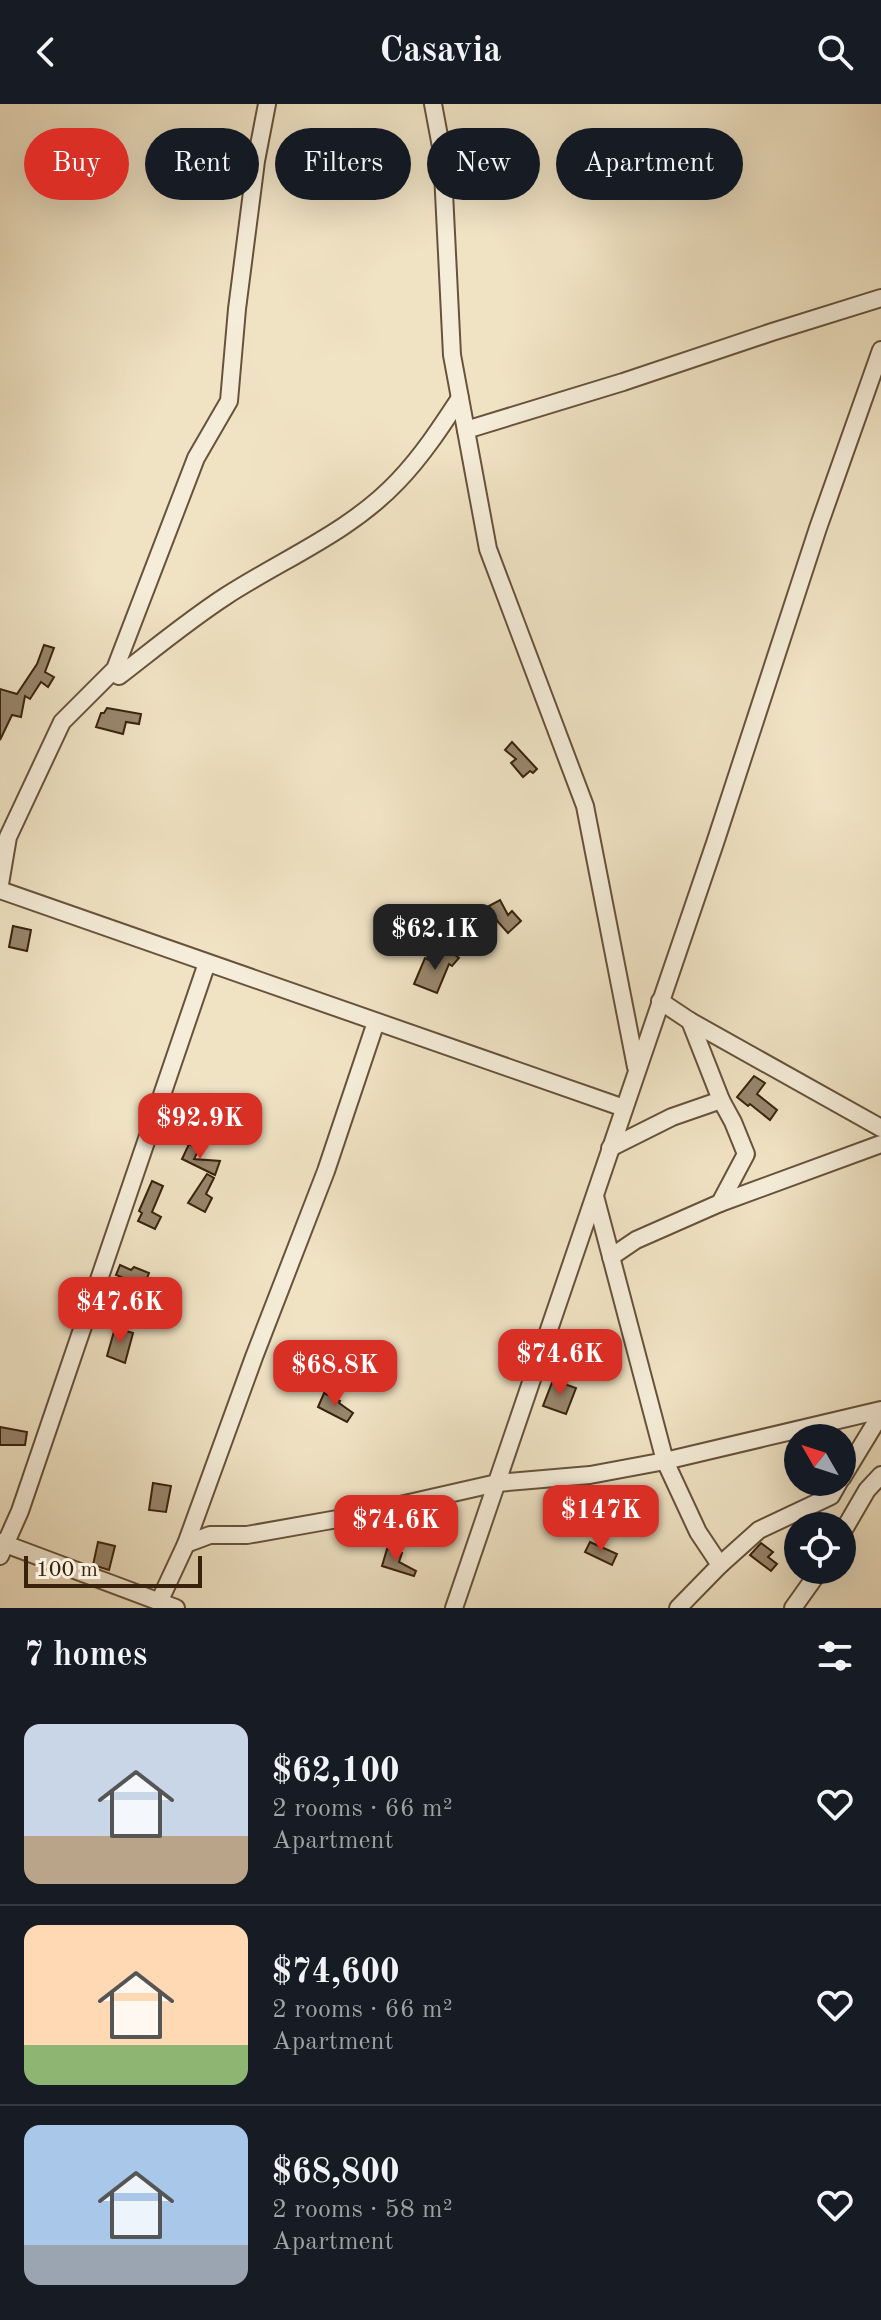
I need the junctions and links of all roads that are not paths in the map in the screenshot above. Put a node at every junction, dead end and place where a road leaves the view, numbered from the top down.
1 (267, 104) edge
2 (433, 104) edge
3 (881, 298) edge
4 (881, 350) edge
5 (460, 398) junction
6 (466, 430) junction
7 (119, 676) dead end
8 (0, 887) edge
9 (207, 963) junction
10 (660, 1001) junction
11 (690, 1021) junction
12 (376, 1022) junction
13 (636, 1069) junction
14 (721, 1100) junction
15 (624, 1108) junction
16 (881, 1128) edge
17 (881, 1144) edge
18 (610, 1148) junction
19 (594, 1195) junction
20 (720, 1203) junction
21 (611, 1257) junction
22 (881, 1412) edge
23 (856, 1454) edge
24 (665, 1461) junction
25 (881, 1475) edge
26 (497, 1483) junction
27 (831, 1496) edge
28 (854, 1512) edge
29 (186, 1544) junction
30 (2, 1547) edge
31 (720, 1565) junction
32 (810, 1584) edge
33 (692, 1600) edge
34 (168, 1605) edge
35 (454, 1608) edge
36 (678, 1608) edge
37 (793, 1608) edge

1 - 8 street
2 - 5 street
3 - 6 street
4 - 10 street
5 - 6 street
5 - 7 street
6 - 13 street
8 - 9 street
9 - 12 street
9 - 30 street
10 - 11 street
10 - 13 street
11 - 14 street
11 - 16 street
12 - 15 street
12 - 29 street
13 - 15 street
14 - 18 street
14 - 20 street
15 - 18 street
17 - 20 street
18 - 19 street
19 - 21 street
19 - 26 street
20 - 21 street
21 - 24 street
22 - 23 street
22 - 24 street
24 - 26 street
24 - 31 street
25 - 28 street
26 - 29 street
26 - 35 street
27 - 31 street
29 - 34 street
30 - 34 street
31 - 33 street
32 - 37 street
33 - 36 street

